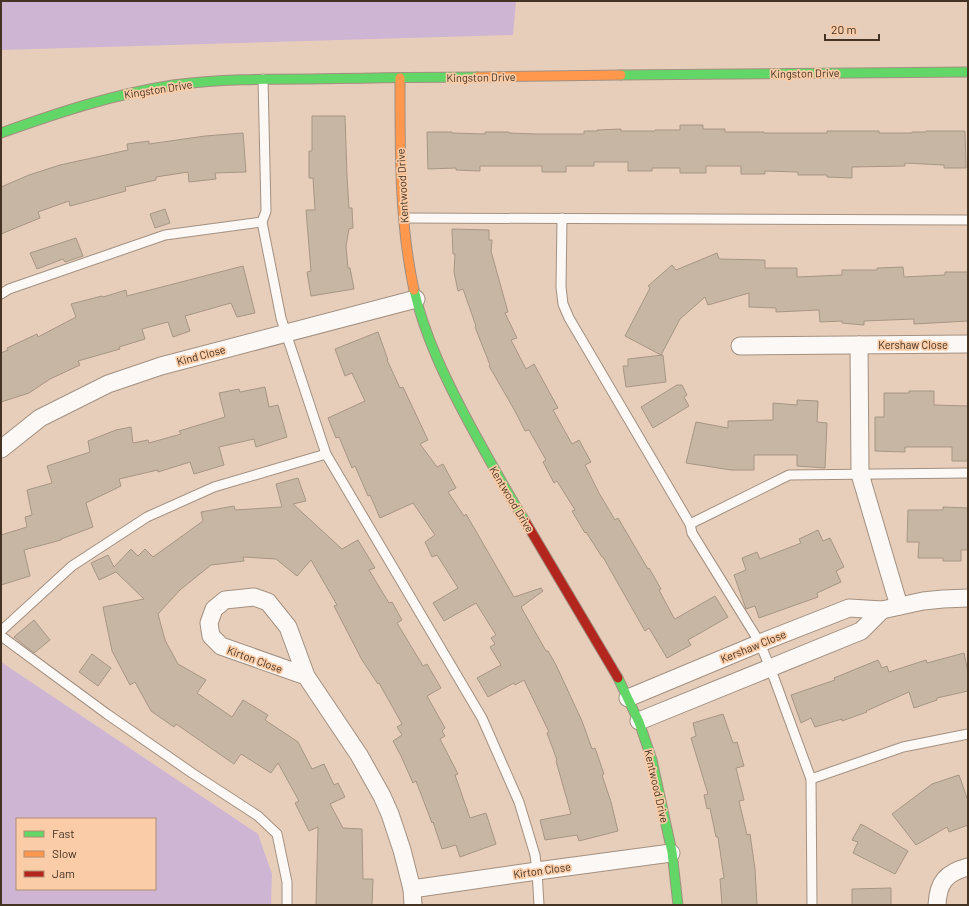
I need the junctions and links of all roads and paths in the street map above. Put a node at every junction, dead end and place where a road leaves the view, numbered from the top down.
1 (968, 72) edge
2 (400, 78) junction
3 (263, 79) junction
4 (1, 133) edge
5 (402, 218) junction
6 (562, 218) junction
7 (968, 220) edge
8 (262, 222) junction
9 (1, 294) edge
10 (416, 299) junction
11 (286, 333) junction
12 (968, 344) edge
13 (859, 345) junction
14 (740, 346) dead end
15 (1, 449) edge
16 (326, 454) junction
17 (968, 473) edge
18 (860, 474) junction
19 (690, 524) junction
20 (968, 598) edge
21 (899, 606) junction
22 (882, 610) junction
23 (1, 631) edge
24 (1, 636) edge
25 (760, 643) junction
26 (770, 668) junction
27 (306, 676) junction
28 (628, 698) junction
29 (639, 721) junction
30 (968, 734) edge
31 (811, 779) junction
32 (671, 853) junction
33 (968, 867) edge
34 (537, 870) junction
35 (413, 897) edge
36 (287, 905) edge
37 (539, 905) edge
38 (678, 905) edge
39 (812, 905) edge
40 (938, 905) edge

1 - 2 street, Kingston Drive
2 - 3 street, Kingston Drive
2 - 5 street, Kentwood Drive
3 - 4 street, Kingston Drive
3 - 8 lane
5 - 6 lane
5 - 10 street, Kentwood Drive
6 - 7 lane
6 - 19 lane
8 - 9 lane
8 - 11 lane
10 - 11 street, Kind Close
10 - 28 street, Kentwood Drive
11 - 15 street, Kind Close
11 - 16 lane
12 - 13 street, Kershaw Close
13 - 14 street, Kershaw Close
13 - 18 street
16 - 23 lane
16 - 34 lane
17 - 18 lane
18 - 19 lane
18 - 21 street
19 - 25 lane
20 - 21 street, Kershaw Close
21 - 22 street, Kershaw Close
22 - 25 street, Kershaw Close
22 - 26 street
24 - 36 lane
25 - 26 lane
25 - 28 street, Kershaw Close
26 - 29 street
26 - 31 lane
27 - 27 street, Kirton Close
27 - 35 street, Kirton Close
28 - 29 street, Kentwood Drive
29 - 32 street, Kentwood Drive
30 - 31 lane
31 - 39 lane
32 - 34 street, Kirton Close
32 - 38 street, Kentwood Drive
33 - 40 street
34 - 35 street, Kirton Close
34 - 37 lane

